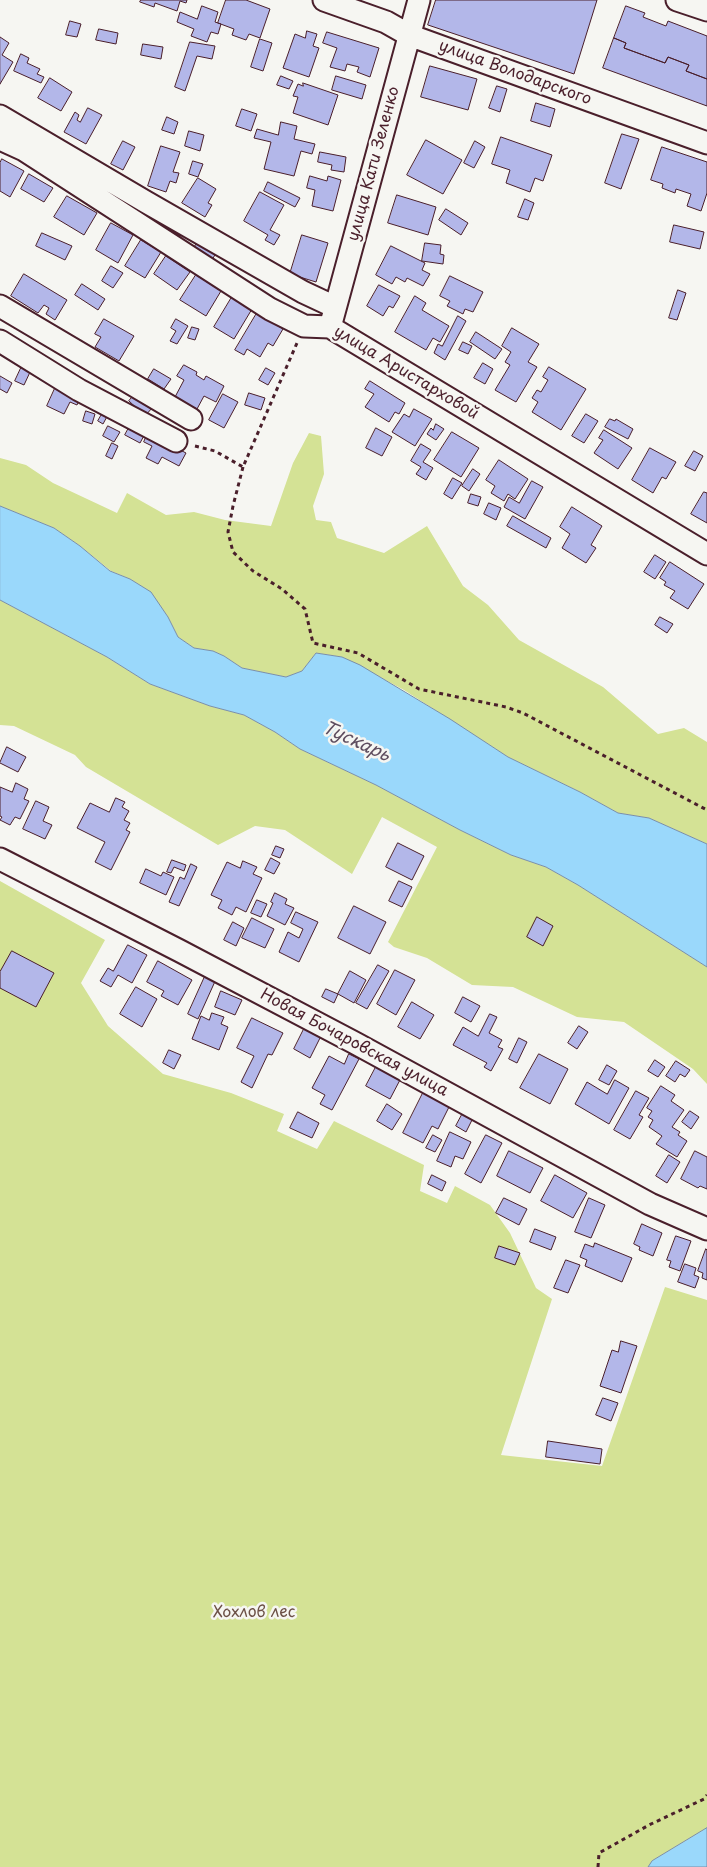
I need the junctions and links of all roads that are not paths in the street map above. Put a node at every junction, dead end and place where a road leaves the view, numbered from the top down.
1 (324, 0) edge
2 (419, 0) edge
3 (677, 0) edge
4 (707, 10) edge
5 (409, 35) junction
6 (0, 116) edge
7 (0, 139) edge
8 (707, 143) edge
9 (0, 306) edge
10 (335, 307) junction
11 (330, 327) junction
12 (8, 345) edge
13 (78, 350) junction
14 (191, 419) dead end
15 (176, 441) road end
16 (707, 554) edge
17 (0, 859) edge
18 (707, 1229) edge

1 - 5 street, улица Володарского
2 - 5 street, улица Кати Зеленко
3 - 4 street
5 - 8 street, улица Володарского
5 - 10 street, улица Кати Зеленко
6 - 10 street
7 - 11 street, улица Аристарховой
9 - 13 street
10 - 11 street, улица Кати Зеленко
11 - 16 street, улица Аристарховой
12 - 13 street
12 - 15 street
13 - 14 street
17 - 18 street, Новая Бочаровская улица

